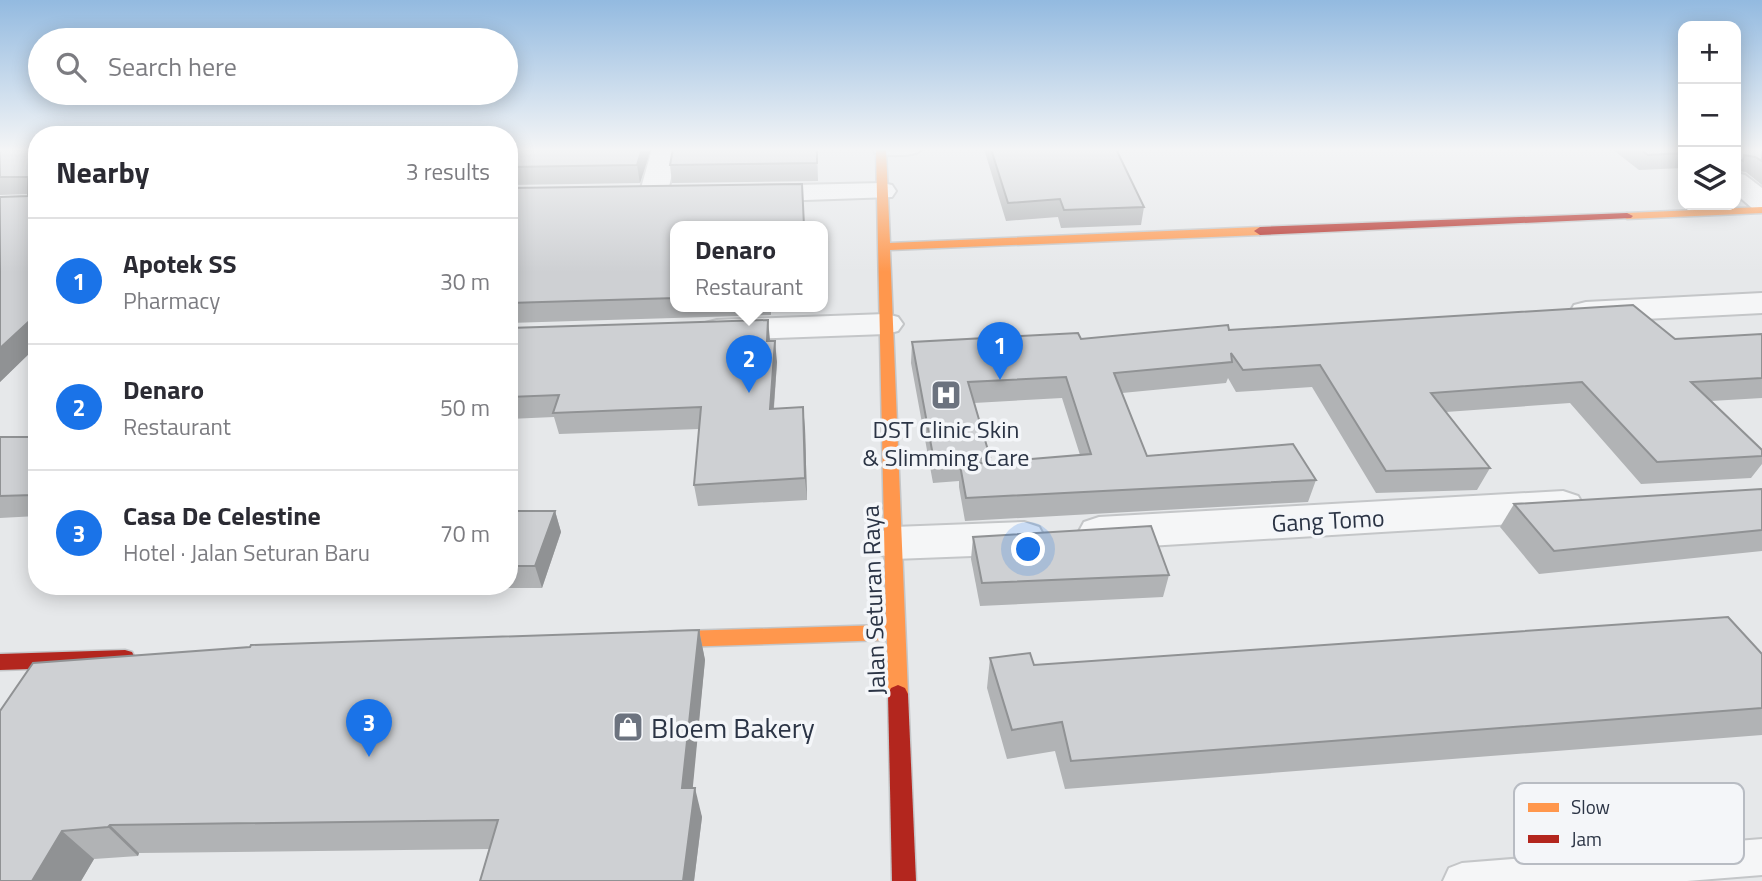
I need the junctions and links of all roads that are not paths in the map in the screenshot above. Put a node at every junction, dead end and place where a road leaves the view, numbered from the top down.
1 (655, 190) edge
2 (1747, 190) edge
3 (882, 191) joint
4 (721, 194) edge
5 (654, 195) edge
6 (1762, 202) edge
7 (1762, 210) edge
8 (884, 247) junction
9 (1762, 303) edge
10 (1554, 314) edge
11 (689, 331) edge
12 (895, 341) junction
13 (1595, 504) edge
14 (894, 543) junction
15 (896, 632) junction
16 (628, 641) edge
17 (140, 657) edge
18 (0, 662) edge
19 (1762, 857) edge
20 (1744, 858) edge
21 (1674, 864) edge
22 (904, 881) edge
23 (1462, 881) edge

1 - 5 street
2 - 6 street
3 - 4 street
3 - 8 street, Jalan Seturan Raya
7 - 8 street
8 - 12 street, Jalan Seturan Raya
9 - 10 street
11 - 12 street
12 - 14 street, Jalan Seturan Raya
13 - 14 street, Gang Tomo
14 - 15 street, Jalan Seturan Raya
15 - 16 street
15 - 22 street, Jalan Seturan Raya
17 - 18 street
19 - 20 lane
21 - 23 lane

